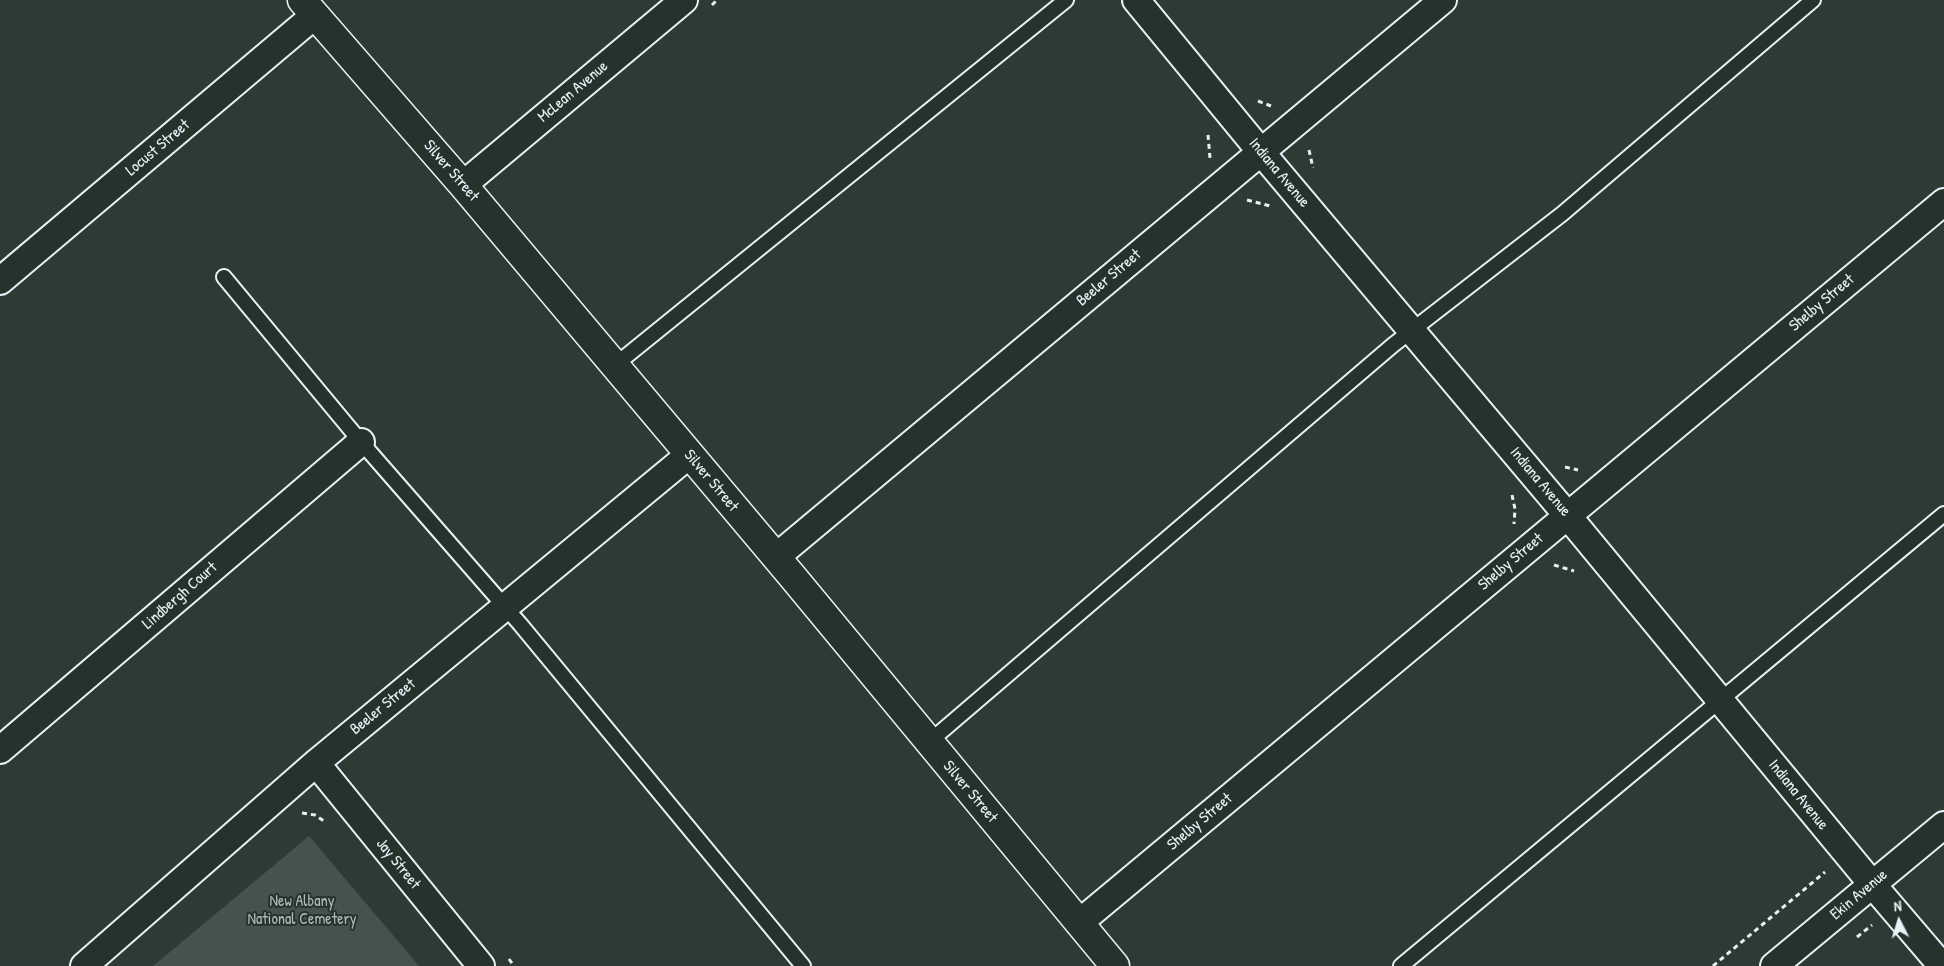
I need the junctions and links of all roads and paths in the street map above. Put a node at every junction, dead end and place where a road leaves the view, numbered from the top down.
1 (684, 0) edge
2 (1066, 0) edge
3 (1136, 0) edge
4 (1443, 0) edge
5 (1813, 0) edge
6 (306, 4) edge
7 (1253, 98) dead end
8 (1275, 107) dead end
9 (1208, 132) dead end
10 (1308, 143) dead end
11 (1261, 152) junction
12 (1209, 162) dead end
13 (1314, 171) dead end
14 (463, 185) junction
15 (1944, 202) edge
16 (224, 277) dead end
17 (0, 281) edge
18 (1411, 330) junction
19 (614, 366) junction
20 (360, 442) junction
21 (689, 455) junction
22 (1562, 465) dead end
23 (1583, 470) dead end
24 (1944, 514) edge
25 (1567, 515) junction
26 (776, 557) junction
27 (1545, 566) dead end
28 (1578, 572) dead end
29 (506, 607) junction
30 (1721, 701) junction
31 (929, 742) junction
32 (0, 750) edge
33 (316, 763) junction
34 (1944, 825) edge
35 (1829, 868) dead end
36 (1872, 884) junction
37 (1079, 923) junction
38 (508, 959) dead end
39 (84, 966) edge
40 (481, 966) edge
41 (514, 966) edge
42 (803, 966) edge
43 (1115, 966) edge
44 (1401, 966) edge
45 (1713, 966) edge
46 (1774, 966) edge
47 (1942, 966) edge

1 - 14 street, McLean Avenue
2 - 19 lane
3 - 11 street, Indiana Avenue
4 - 11 street, Beeler Street
5 - 18 lane
6 - 14 main road, Silver Street
6 - 17 street, Locust Street
7 - 8 path
9 - 12 path
10 - 13 path
11 - 18 street, Indiana Avenue
11 - 26 street, Beeler Street
14 - 19 main road, Silver Street
15 - 25 street, Shelby Street
16 - 20 lane
18 - 25 street, Indiana Avenue
18 - 31 lane
19 - 21 main road, Silver Street
20 - 29 lane
20 - 32 street, Lindbergh Court
21 - 26 main road, Silver Street
21 - 29 street, Beeler Street
22 - 23 path
24 - 30 lane
25 - 30 street, Indiana Avenue
25 - 37 street, Shelby Street
26 - 31 main road, Silver Street
27 - 28 path
29 - 33 street, Beeler Street
29 - 42 lane
30 - 36 street, Indiana Avenue
30 - 44 lane
31 - 37 main road, Silver Street
33 - 39 street, Beeler Street
33 - 40 street, Jay Street
34 - 36 street, Ekin Avenue
35 - 45 path
36 - 46 street, Ekin Avenue
36 - 47 street, Indiana Avenue
37 - 43 main road, Silver Street
38 - 41 path

